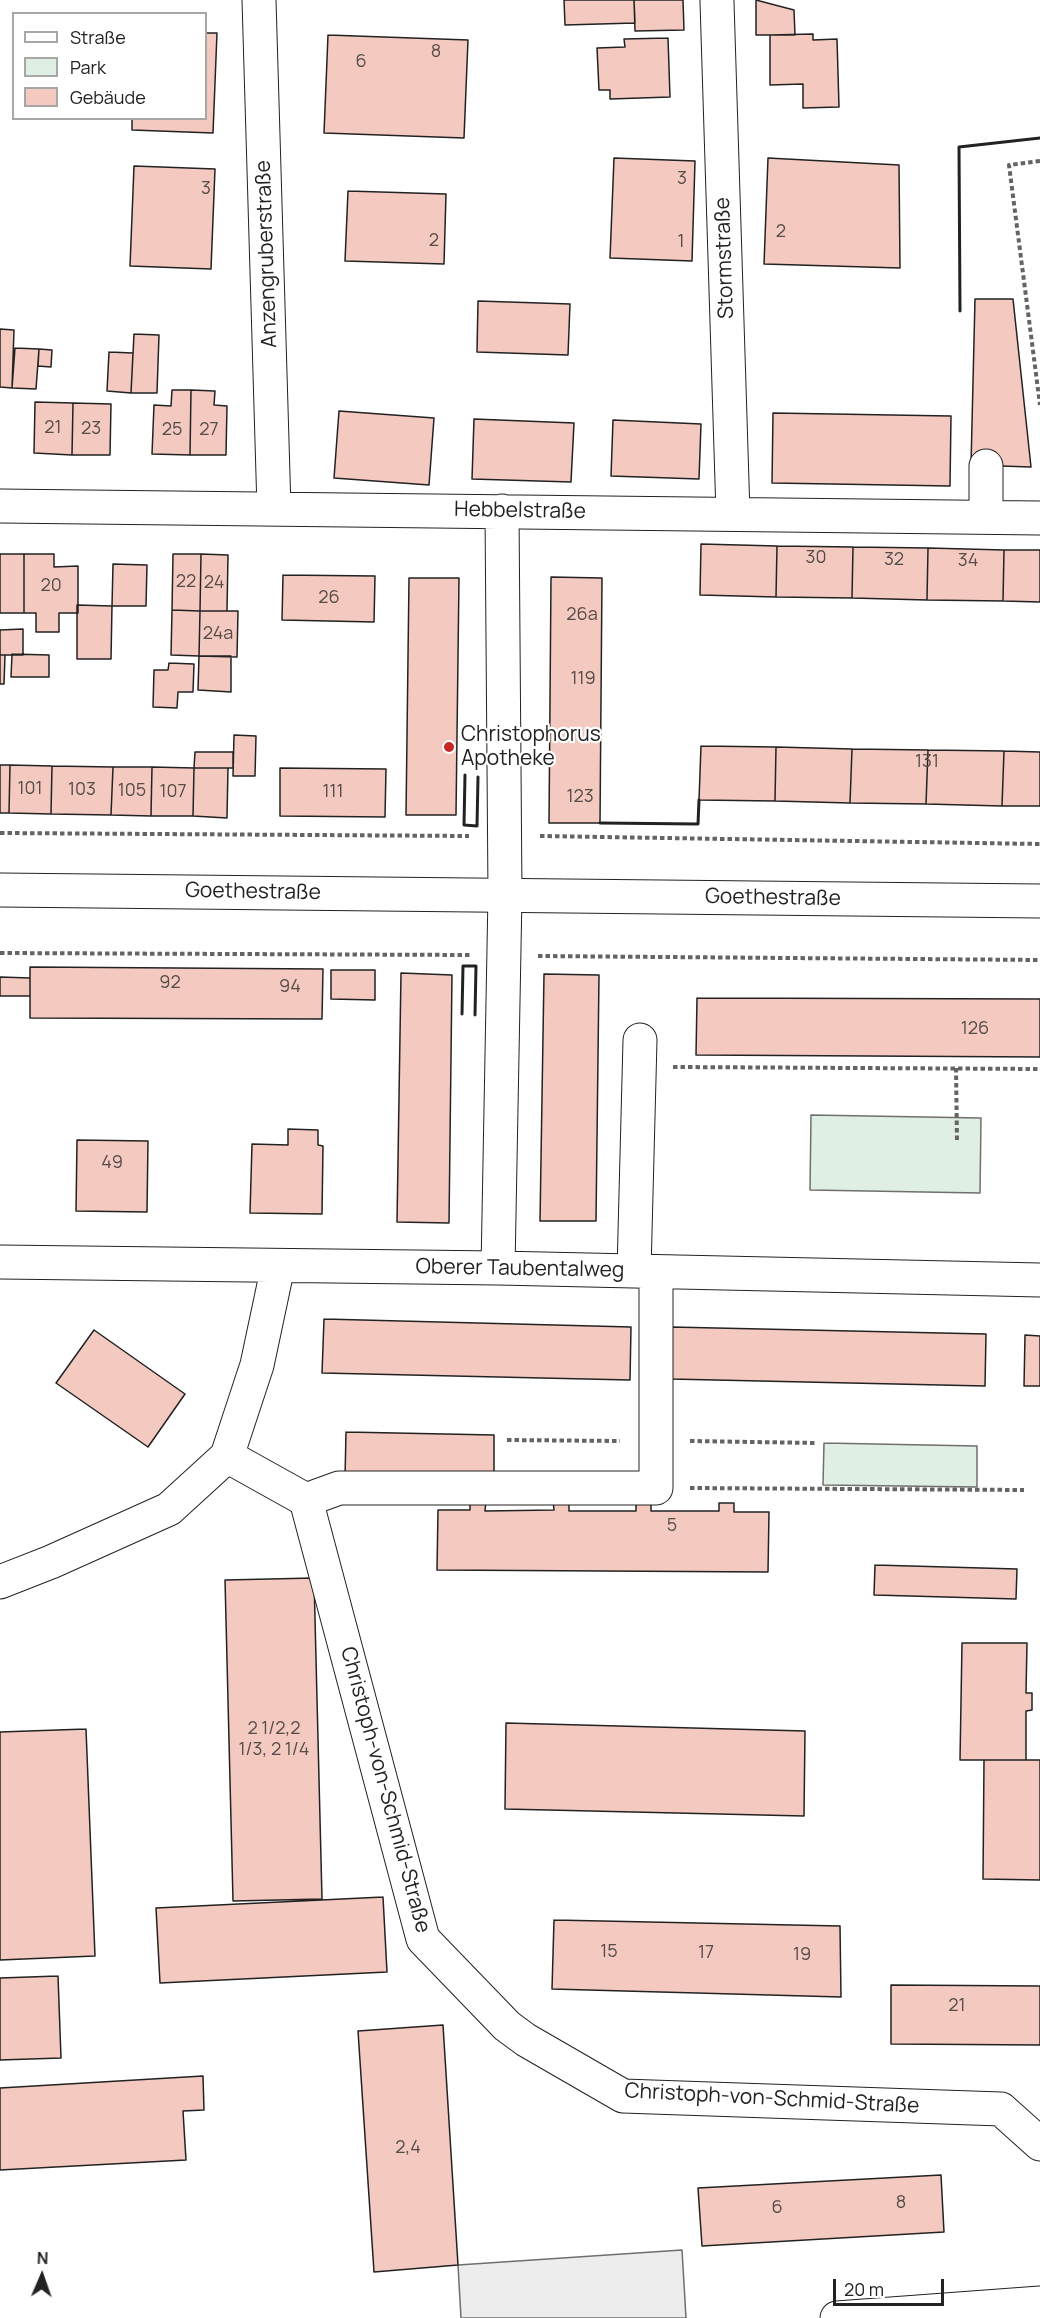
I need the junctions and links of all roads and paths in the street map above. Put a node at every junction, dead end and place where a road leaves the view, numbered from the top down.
1 (259, 0) edge
2 (717, 2) dead end
3 (1040, 161) edge
4 (1040, 405) edge
5 (986, 466) dead end
6 (0, 506) edge
7 (274, 509) junction
8 (502, 511) junction
9 (733, 514) junction
10 (986, 517) junction
11 (1040, 518) edge
12 (0, 832) edge
13 (505, 836) junction
14 (1040, 844) edge
15 (0, 890) edge
16 (505, 895) junction
17 (1040, 901) edge
18 (0, 953) edge
19 (504, 955) junction
20 (1040, 960) edge
21 (640, 1053) joint
22 (956, 1068) junction
23 (1040, 1069) edge
24 (957, 1141) dead end
25 (0, 1262) edge
26 (278, 1266) junction
27 (498, 1268) junction
28 (645, 1271) junction
29 (1040, 1280) edge
30 (227, 1456) junction
31 (656, 1488) junction
32 (1024, 1490) dead end
33 (306, 1500) junction
34 (0, 1582) edge
35 (1040, 2144) edge
36 (1040, 2303) edge
37 (837, 2318) edge

1 - 7 street, Anzengruberstraße
2 - 9 street, Stormstraße
3 - 4 path
5 - 10 street
6 - 7 street, Hebbelstraße
7 - 8 street, Hebbelstraße
8 - 9 street, Hebbelstraße
8 - 13 street
9 - 10 street, Hebbelstraße
10 - 11 street, Hebbelstraße
12 - 13 path
13 - 14 path
13 - 16 street
15 - 16 street, Goethestraße
16 - 17 street, Goethestraße
16 - 19 street
18 - 19 path
19 - 20 path
19 - 27 street
21 - 22 path
21 - 28 street
22 - 23 path
22 - 24 path
25 - 26 street, Oberer Taubentalweg
26 - 27 street, Oberer Taubentalweg
26 - 30 street
27 - 28 street, Oberer Taubentalweg
28 - 29 street, Oberer Taubentalweg
28 - 31 street
30 - 33 street
30 - 34 street
31 - 32 path
31 - 33 street
33 - 35 street, Christoph-von-Schmid-Straße
36 - 37 street

